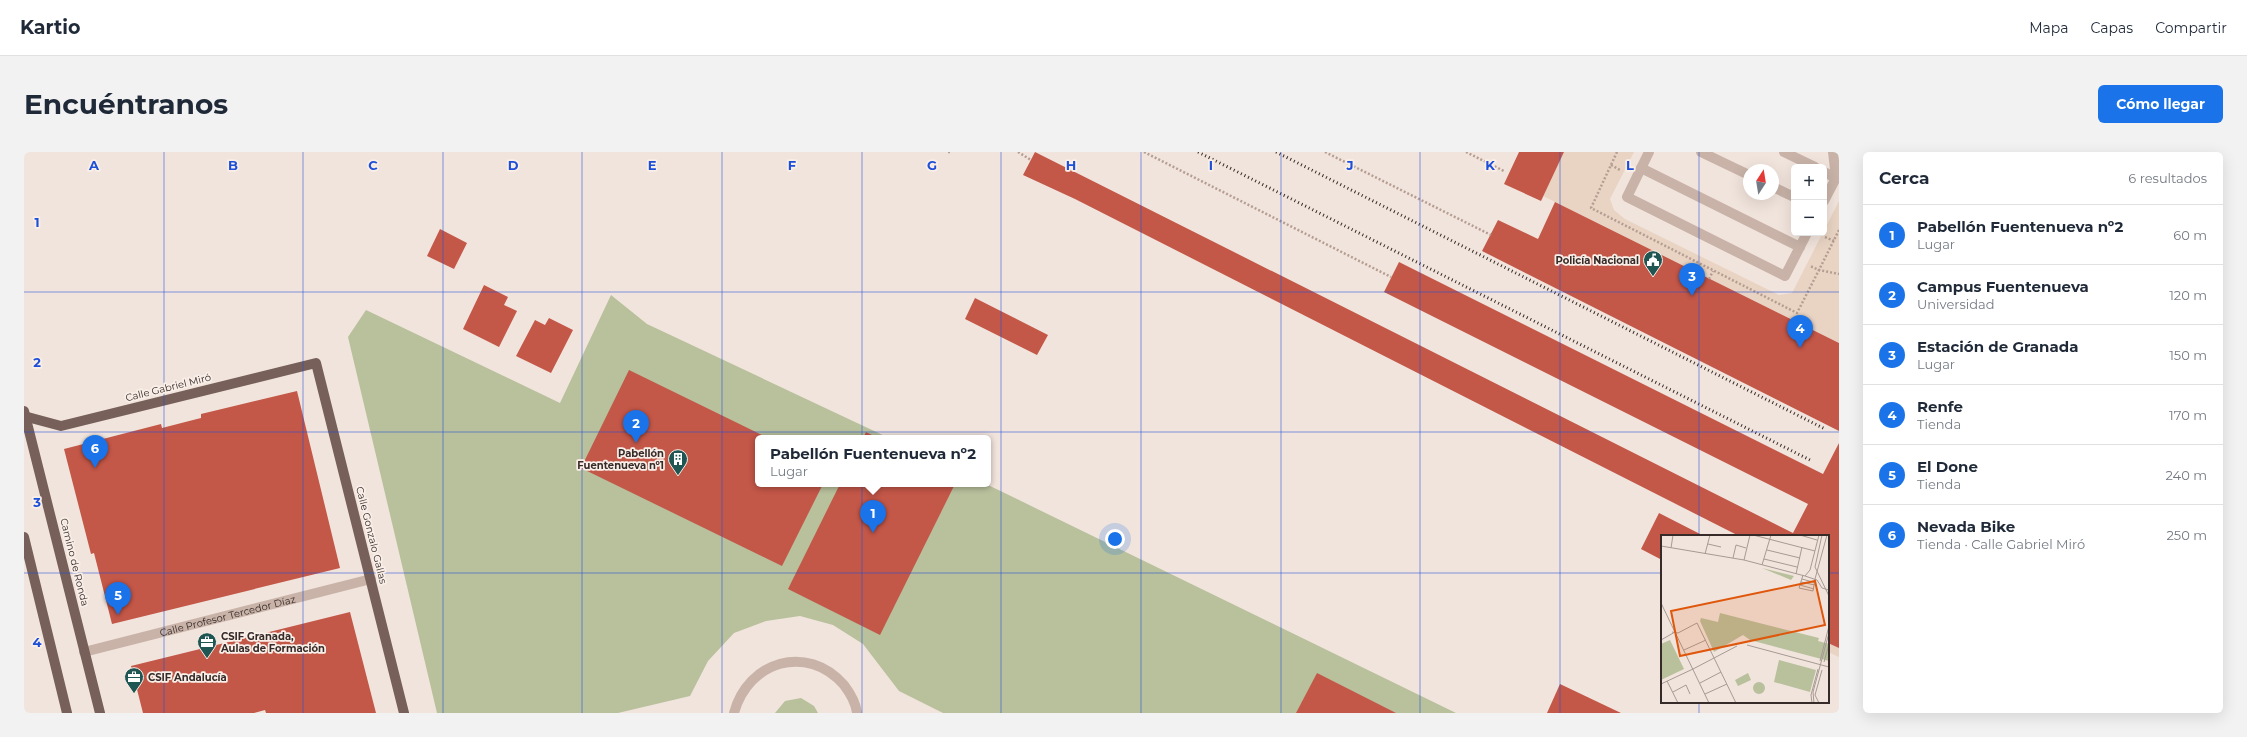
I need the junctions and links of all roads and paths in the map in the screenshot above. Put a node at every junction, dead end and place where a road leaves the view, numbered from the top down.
1 (1018, 152) edge
2 (1144, 152) edge
3 (1325, 152) edge
4 (1466, 152) edge
5 (1701, 152) edge
6 (1784, 152) edge
7 (1833, 152) edge
8 (1645, 153) edge
9 (1031, 160) dead end
10 (1809, 164) edge
11 (1641, 168) junction
12 (1504, 171) dead end
13 (1743, 172) edge
14 (1827, 173) edge
15 (1837, 177) edge
16 (1779, 190) edge
17 (1791, 196) edge
18 (1825, 200) edge
19 (1839, 230) edge
20 (1491, 235) dead end
21 (1806, 236) edge
22 (1800, 247) junction
23 (1713, 271) dead end
24 (1839, 274) edge
25 (1391, 277) dead end
26 (1709, 279) dead end
27 (316, 363) joint
28 (24, 415) edge
29 (24, 537) edge
30 (371, 579) junction
31 (84, 652) junction
32 (67, 713) edge
33 (100, 713) edge
34 (404, 713) edge
35 (734, 713) edge
36 (857, 713) edge

1 - 9 path
2 - 25 path
3 - 20 path
4 - 12 path
5 - 13 street
6 - 10 street
7 - 15 street
8 - 11 street
11 - 22 street
11 - 22 street
14 - 15 street
15 - 18 street
16 - 17 street
19 - 24 path
21 - 22 street
23 - 26 path
27 - 28 main road, Calle Gabriel Miró
27 - 30 main road, Calle Gonzalo Gallas
28 - 31 main road, Camino de Ronda
29 - 32 main road
30 - 31 street, Calle Profesor Tercedor Díaz
30 - 34 main road, Calle Gonzalo Gallas
31 - 33 main road, Camino de Ronda
35 - 36 street

